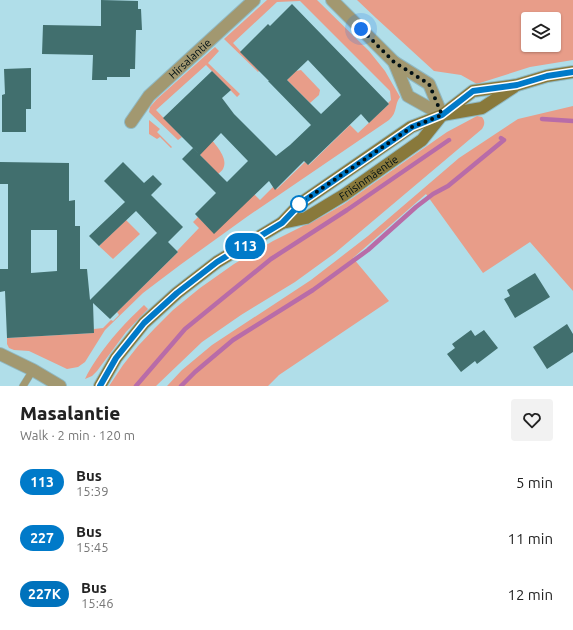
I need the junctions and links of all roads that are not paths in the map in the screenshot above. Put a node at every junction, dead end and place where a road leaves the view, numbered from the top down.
1 (254, 0) edge
2 (332, 0) edge
3 (394, 62) junction
4 (573, 72) edge
5 (517, 85) junction
6 (442, 115) junction
7 (131, 122) dead end
8 (282, 223) junction
9 (0, 354) edge
10 (33, 370) junction
11 (23, 386) edge
12 (60, 386) edge
13 (100, 386) edge

1 - 7 street, Hirsalantie
2 - 3 street
3 - 6 street
3 - 6 street
4 - 5 main road, Friisinmäentie
5 - 6 main road, Friisinmäentie
5 - 6 main road, Friisinmäentie
6 - 8 main road, Friisinmäentie
6 - 8 main road, Friisinmäentie
8 - 13 main road, Friisinmäentie
9 - 10 street
10 - 11 lane
10 - 12 street

